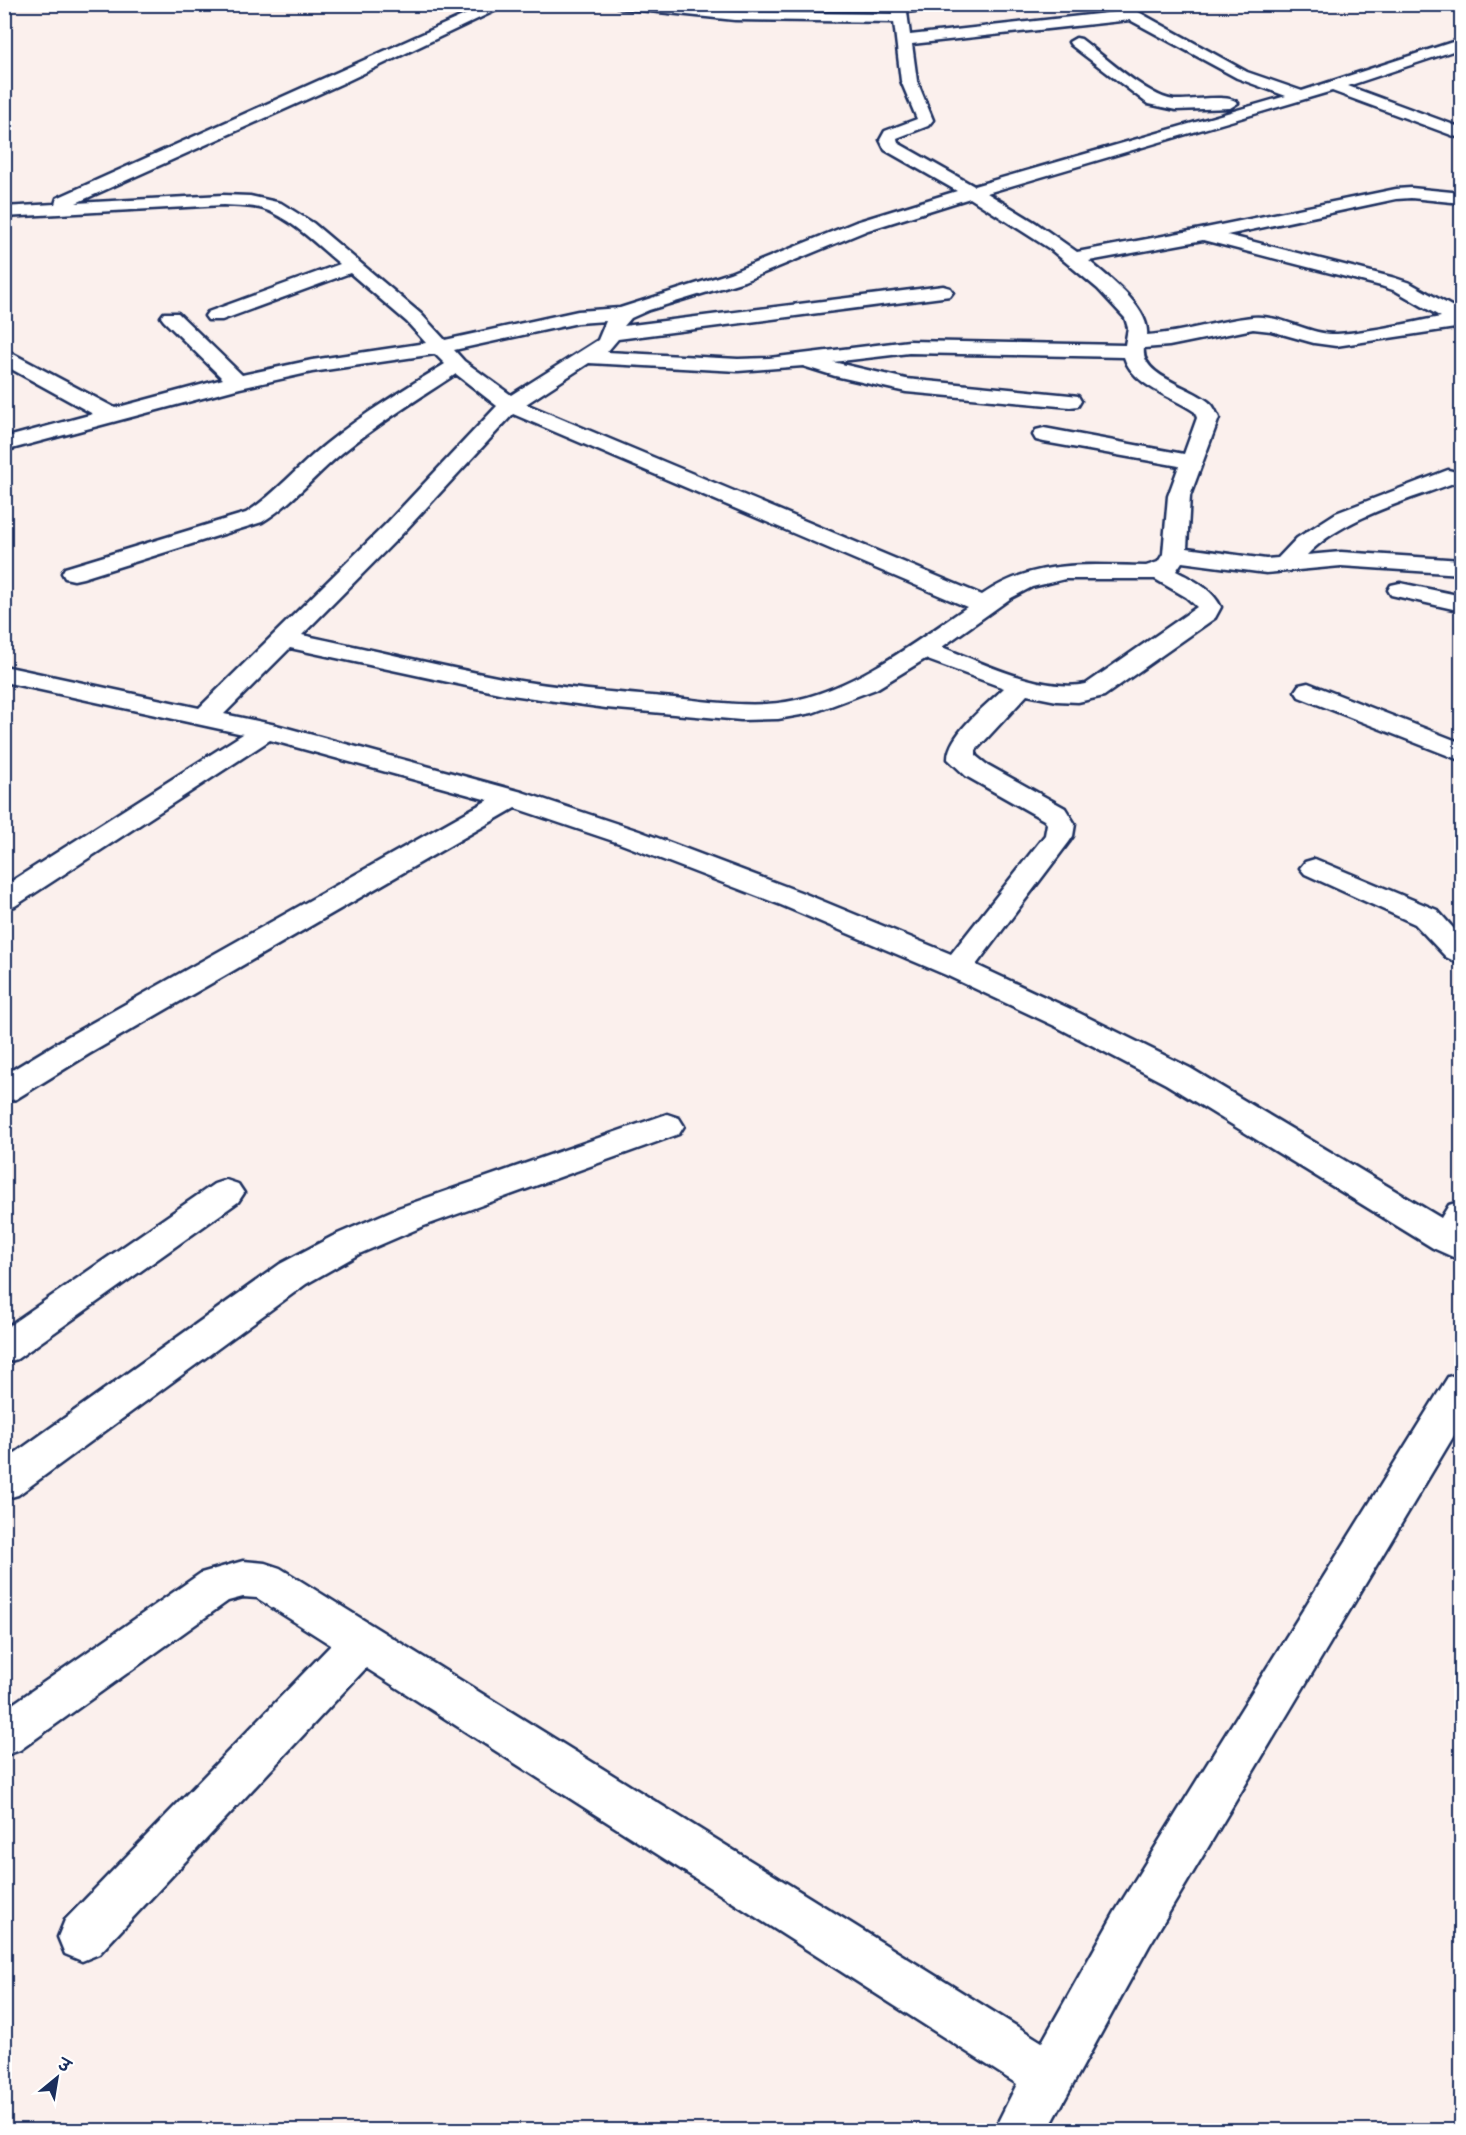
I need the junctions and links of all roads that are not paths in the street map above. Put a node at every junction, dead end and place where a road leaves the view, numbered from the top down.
1 (502, 4) edge
2 (620, 4) edge
3 (937, 4) edge
4 (1112, 4) edge
5 (1131, 15) junction
6 (901, 18) edge
7 (1076, 42) dead end
8 (1461, 43) edge
9 (1333, 86) junction
10 (1302, 96) junction
11 (1257, 109) junction
12 (1456, 128) edge
13 (972, 194) junction
14 (1461, 198) edge
15 (47, 209) junction
16 (4, 212) edge
17 (4, 228) edge
18 (1201, 235) junction
19 (1073, 258) junction
20 (353, 266) junction
21 (943, 292) dead end
22 (624, 314) junction
23 (215, 316) dead end
24 (171, 317) dead end
25 (1461, 321) edge
26 (612, 334) junction
27 (1134, 346) junction
28 (439, 347) junction
29 (4, 355) edge
30 (588, 357) junction
31 (803, 359) junction
32 (457, 365) junction
33 (237, 382) junction
34 (1070, 401) dead end
35 (510, 405) junction
36 (113, 416) junction
37 (1044, 435) dead end
38 (4, 445) edge
39 (1192, 462) junction
40 (1448, 477) dead end
41 (1167, 562) junction
42 (1283, 566) junction
43 (1461, 567) edge
44 (74, 573) dead end
45 (1400, 590) dead end
46 (1461, 604) edge
47 (984, 605) junction
48 (284, 639) junction
49 (923, 649) junction
50 (4, 674) edge
51 (1022, 686) junction
52 (1308, 692) dead end
53 (206, 717) junction
54 (266, 731) junction
55 (1461, 753) edge
56 (512, 798) junction
57 (1315, 868) dead end
58 (4, 900) edge
59 (1461, 955) edge
60 (957, 968) junction
61 (4, 1090) edge
62 (667, 1126) dead end
63 (226, 1194) dead end
64 (1456, 1234) edge
65 (4, 1349) edge
66 (1461, 1388) edge
67 (4, 1483) edge
68 (361, 1643) junction
69 (4, 1736) edge
70 (82, 1937) dead end
71 (1050, 2076) junction
72 (1020, 2130) edge

1 - 15 street
2 - 6 street
3 - 6 street
4 - 5 street
5 - 6 street
5 - 10 street
6 - 13 street
7 - 11 street
8 - 9 street
9 - 10 street
9 - 12 street
10 - 11 street
11 - 13 street
13 - 19 street
13 - 22 street
14 - 18 street
15 - 16 street
15 - 17 street
15 - 20 street
18 - 19 street
18 - 25 street
19 - 27 street
20 - 23 street
20 - 28 street
21 - 26 street
22 - 26 street
22 - 28 street
24 - 33 street
25 - 27 street
26 - 30 street
27 - 31 street
27 - 39 street
28 - 32 street
28 - 33 street
29 - 36 street
30 - 31 street
30 - 35 street
31 - 34 street
32 - 35 street
32 - 44 street
33 - 36 street
35 - 47 street
35 - 48 street
36 - 38 street
37 - 39 street
39 - 41 street
40 - 42 street
41 - 42 street
41 - 47 street
41 - 51 street
42 - 43 street
45 - 46 street
47 - 49 street
48 - 49 street
48 - 53 street
49 - 51 street
50 - 53 street
51 - 60 street
52 - 55 street
53 - 54 street
54 - 56 street
54 - 58 street
56 - 60 street
56 - 61 street
57 - 59 street
60 - 64 street
62 - 67 street
63 - 65 street
66 - 71 street
68 - 69 street
68 - 70 street
68 - 71 street
71 - 72 street

